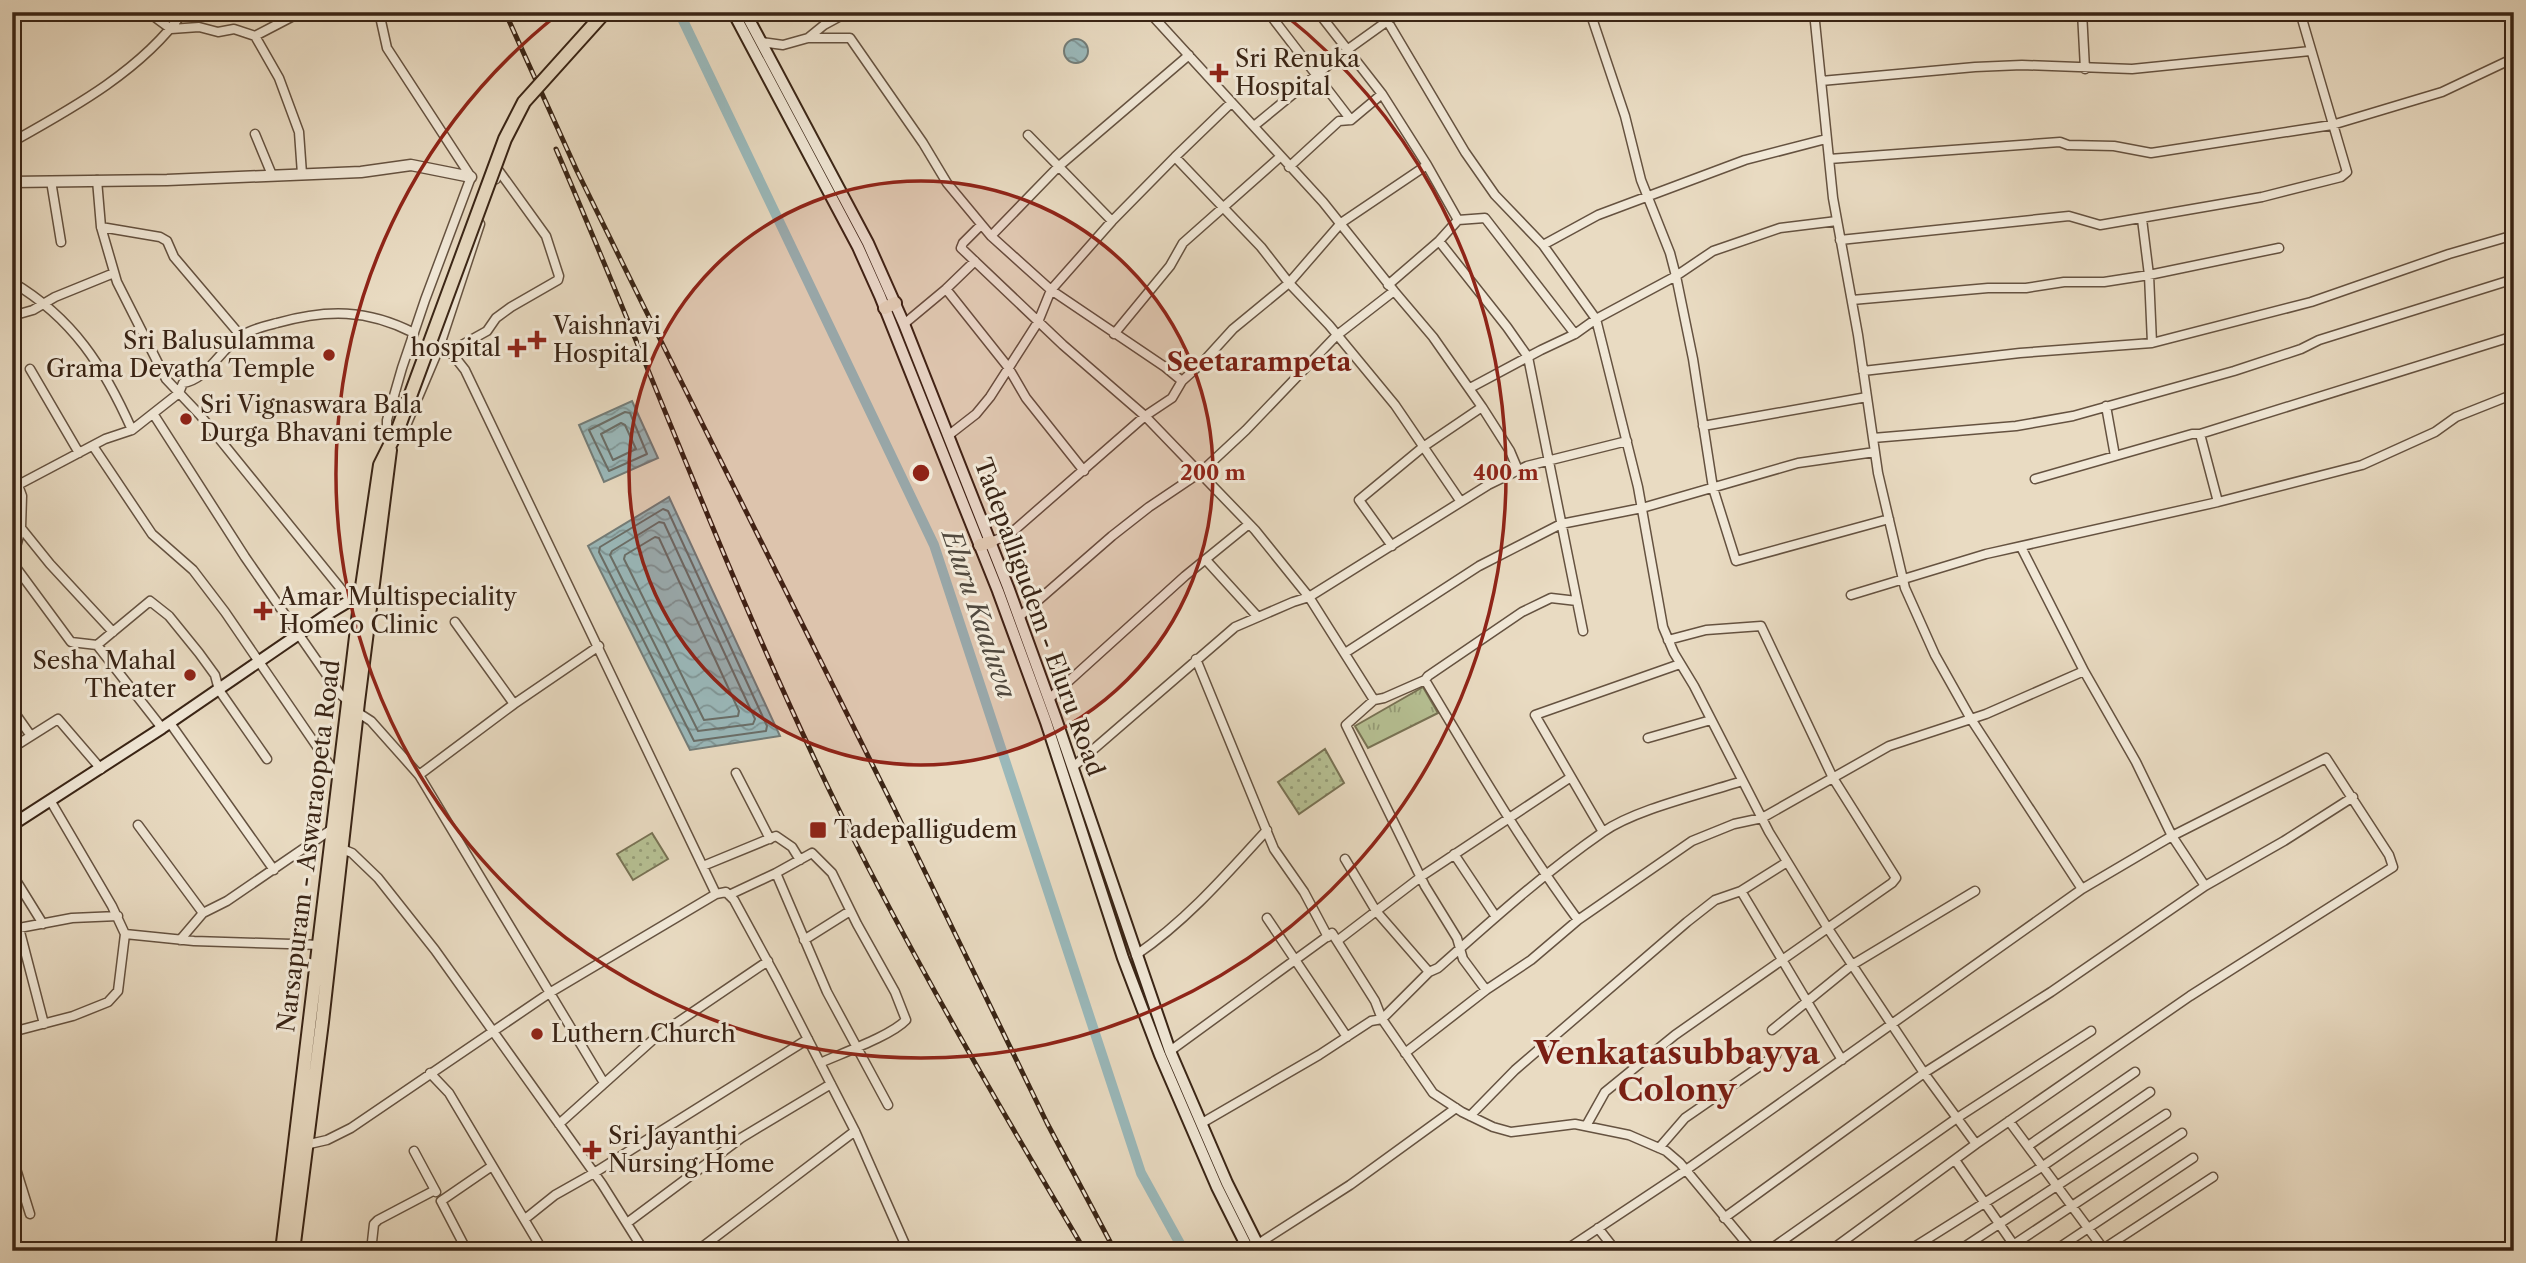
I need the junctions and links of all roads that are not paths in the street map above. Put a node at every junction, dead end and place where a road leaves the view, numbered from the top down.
1 (148, 12) edge
2 (183, 12) edge
3 (301, 12) edge
4 (379, 12) edge
5 (606, 12) edge
6 (733, 12) edge
7 (745, 12) edge
8 (848, 12) edge
9 (1149, 12) edge
10 (1268, 12) edge
11 (1318, 12) edge
12 (1400, 12) edge
13 (1590, 12) edge
14 (1814, 12) edge
15 (2082, 12) edge
16 (2300, 12) edge
17 (1385, 16) edge
18 (171, 29) junction
19 (256, 36) junction
20 (808, 38) junction
21 (761, 42) junction
22 (1347, 50) junction
23 (2310, 51) junction
24 (1189, 55) junction
25 (2514, 58) edge
26 (2085, 69) junction
27 (1315, 75) junction
28 (1821, 80) junction
29 (1382, 94) junction
30 (1231, 103) junction
31 (1351, 120) junction
32 (2332, 125) junction
33 (1254, 126) junction
34 (255, 134) dead end
35 (1028, 135) dead end
36 (1826, 139) junction
37 (12, 142) edge
38 (1175, 157) junction
39 (1280, 158) junction
40 (1829, 159) junction
41 (1427, 165) junction
42 (1058, 167) junction
43 (1289, 167) junction
44 (302, 174) junction
45 (272, 175) junction
46 (471, 177) junction
47 (97, 180) junction
48 (51, 181) junction
49 (12, 182) edge
50 (1648, 197) junction
51 (1224, 208) junction
52 (2142, 219) junction
53 (1458, 220) junction
54 (1112, 221) junction
55 (1837, 221) junction
56 (1341, 223) junction
57 (981, 225) junction
58 (101, 227) junction
59 (2514, 235) edge
60 (991, 236) junction
61 (1840, 240) junction
62 (1439, 241) junction
63 (61, 242) dead end
64 (1543, 245) junction
65 (2279, 248) dead end
66 (975, 261) junction
67 (114, 273) junction
68 (2149, 275) junction
69 (1676, 276) junction
70 (2514, 279) edge
71 (12, 282) edge
72 (1289, 283) junction
73 (1391, 288) junction
74 (946, 289) junction
75 (1051, 290) junction
76 (1852, 300) junction
77 (45, 305) junction
78 (890, 306) junction
79 (12, 316) edge
80 (1596, 319) junction
81 (1038, 322) junction
82 (904, 324) junction
83 (414, 333) junction
84 (1114, 334) junction
85 (1574, 334) junction
86 (241, 336) junction
87 (1336, 336) junction
88 (2514, 336) edge
89 (2152, 343) junction
90 (442, 348) junction
91 (1528, 358) junction
92 (1008, 367) junction
93 (30, 369) dead end
94 (1863, 371) junction
95 (1182, 381) junction
96 (1470, 388) junction
97 (179, 393) junction
98 (2514, 394) edge
99 (1867, 397) junction
100 (2106, 406) junction
101 (1482, 407) junction
102 (154, 415) junction
103 (1145, 416) junction
104 (1703, 426) junction
105 (132, 430) junction
106 (2200, 434) junction
107 (949, 435) junction
108 (1873, 438) junction
109 (1627, 440) junction
110 (93, 446) junction
111 (391, 447) junction
112 (1423, 447) junction
113 (1875, 452) junction
114 (79, 453) junction
115 (2115, 456) junction
116 (1548, 460) junction
117 (12, 468) edge
118 (1518, 470) junction
119 (1084, 471) junction
120 (1201, 472) junction
121 (2035, 479) dead end
122 (18, 485) junction
123 (1713, 488) junction
124 (1461, 502) junction
125 (2218, 502) junction
126 (1642, 508) junction
127 (1889, 519) junction
128 (1249, 524) junction
129 (1561, 524) junction
130 (21, 528) junction
131 (986, 543) junction
132 (1392, 546) junction
133 (2021, 547) junction
134 (14, 548) edge
135 (1206, 560) junction
136 (1903, 579) junction
137 (361, 594) junction
138 (1852, 595) dead end
139 (1309, 597) junction
140 (1577, 601) junction
141 (1257, 616) junction
142 (1019, 617) junction
143 (455, 622) dead end
144 (1583, 631) dead end
145 (113, 632) junction
146 (298, 635) junction
147 (1668, 640) junction
148 (97, 645) junction
149 (598, 646) junction
150 (1345, 653) junction
151 (1196, 659) junction
152 (258, 663) junction
153 (1680, 664) junction
154 (2084, 671) junction
155 (1425, 680) junction
156 (219, 690) junction
157 (1049, 699) junction
158 (1374, 700) junction
159 (348, 701) junction
160 (514, 704) junction
161 (12, 709) edge
162 (357, 712) junction
163 (1971, 719) junction
164 (1711, 720) junction
165 (166, 726) junction
166 (31, 736) junction
167 (1648, 738) dead end
168 (12, 748) edge
169 (267, 759) dead end
170 (1073, 767) junction
171 (101, 769) junction
172 (341, 772) junction
173 (736, 774) dead end
174 (419, 775) junction
175 (1571, 777) junction
176 (1833, 778) junction
177 (1742, 780) junction
178 (2353, 797) junction
179 (50, 800) junction
180 (1507, 817) junction
181 (1762, 818) junction
182 (12, 825) edge
183 (138, 825) dead end
184 (334, 828) junction
185 (1267, 830) junction
186 (1603, 832) junction
187 (2172, 835) junction
188 (769, 839) junction
189 (340, 848) junction
190 (1454, 854) junction
191 (1345, 859) dead end
192 (800, 860) junction
193 (1787, 862) junction
194 (704, 866) junction
195 (274, 870) junction
196 (776, 873) junction
197 (12, 874) edge
198 (1545, 875) junction
199 (1422, 876) junction
200 (2206, 886) junction
201 (2082, 889) junction
202 (1741, 891) junction
203 (1975, 891) dead end
204 (716, 894) junction
205 (729, 895) junction
206 (850, 911) junction
207 (1376, 911) junction
208 (203, 913) junction
209 (118, 916) junction
210 (1267, 918) dead end
211 (1496, 918) junction
212 (1578, 920) junction
213 (43, 924) junction
214 (1827, 927) junction
215 (125, 934) junction
216 (1328, 937) junction
217 (180, 940) junction
218 (804, 940) junction
219 (1337, 941) junction
220 (325, 945) junction
221 (1459, 950) junction
222 (1136, 955) junction
223 (1783, 959) junction
224 (1296, 960) junction
225 (768, 961) junction
226 (1852, 965) junction
227 (1429, 972) junction
228 (1486, 990) junction
229 (551, 992) junction
230 (1807, 1003) junction
231 (1382, 1019) junction
232 (44, 1024) junction
233 (1892, 1025) junction
234 (1772, 1030) dead end
235 (492, 1031) junction
236 (2091, 1031) dead end
237 (12, 1032) edge
238 (1347, 1037) junction
239 (808, 1039) junction
240 (856, 1046) junction
241 (1170, 1051) junction
242 (1405, 1054) junction
243 (1776, 1055) dead end
244 (1842, 1060) junction
245 (820, 1063) junction
246 (2135, 1072) dead end
247 (430, 1073) junction
248 (1924, 1073) junction
249 (604, 1083) junction
250 (831, 1084) junction
251 (2150, 1092) dead end
252 (888, 1105) dead end
253 (1456, 1108) junction
254 (2166, 1114) dead end
255 (1470, 1116) junction
256 (1957, 1118) junction
257 (2009, 1121) junction
258 (1202, 1123) junction
259 (559, 1124) junction
260 (1586, 1126) junction
261 (855, 1131) junction
262 (2182, 1133) dead end
263 (1976, 1144) junction
264 (300, 1145) junction
265 (2028, 1146) junction
266 (1659, 1148) junction
267 (414, 1151) dead end
268 (12, 1156) edge
269 (2193, 1158) dead end
270 (1955, 1160) junction
271 (492, 1166) junction
272 (2043, 1166) junction
273 (1686, 1170) junction
274 (594, 1173) junction
275 (2213, 1177) dead end
276 (2058, 1186) junction
277 (435, 1190) junction
278 (441, 1201) junction
279 (1985, 1203) junction
280 (2072, 1206) junction
281 (30, 1214) dead end
282 (1724, 1218) junction
283 (525, 1219) junction
284 (626, 1223) junction
285 (2000, 1225) junction
286 (1598, 1228) junction
287 (2088, 1228) junction
288 (1256, 1248) edge
289 (2016, 1248) edge
290 (905, 1250) edge
291 (2103, 1250) edge
292 (282, 1251) edge
293 (293, 1251) edge
294 (371, 1251) edge
295 (467, 1251) edge
296 (543, 1251) edge
297 (644, 1251) edge
298 (697, 1251) edge
299 (1564, 1251) edge
300 (1616, 1251) edge
301 (1753, 1251) edge
302 (1768, 1251) edge
303 (1830, 1251) edge
304 (1908, 1251) edge
305 (1958, 1251) edge
306 (2004, 1251) edge
307 (2054, 1251) edge

1 - 18 street
2 - 18 street
3 - 19 street
4 - 46 street
5 - 111 main road, Narsapuram - Aswaraopeta Road, bridge
6 - 78 main road, Tadepalligudem - Eluru Road
7 - 21 main road, Tadepalligudem - Eluru Road
8 - 20 street
9 - 24 street
10 - 27 street
11 - 22 street
12 - 17 street
13 - 50 street
14 - 28 street
15 - 26 street
16 - 23 street
17 - 22 street
17 - 64 street
18 - 19 street
18 - 37 street
19 - 44 street
20 - 21 street
20 - 57 street
21 - 78 main road, Tadepalligudem - Eluru Road
22 - 27 street
22 - 29 street
23 - 26 street
23 - 32 street
24 - 30 street
24 - 42 street
25 - 32 street
26 - 28 street
27 - 31 street
27 - 33 street
28 - 36 street
29 - 31 street
29 - 41 street
30 - 33 street
30 - 38 street
31 - 43 street
32 - 40 street
32 - 52 street
33 - 39 street
34 - 45 street
35 - 42 street
36 - 40 street
36 - 50 street
38 - 51 street
38 - 54 street
39 - 43 street
39 - 51 street
40 - 55 street
41 - 53 street
41 - 56 street
42 - 54 street
42 - 60 street
43 - 56 street
44 - 45 street
44 - 46 street
45 - 47 street
46 - 83 street
47 - 48 street
47 - 58 street
48 - 49 street
48 - 63 street
50 - 64 street
50 - 69 street
51 - 72 street
51 - 84 street
52 - 61 street
52 - 68 street
53 - 62 street
53 - 85 street
54 - 75 street
55 - 61 street
55 - 69 street
56 - 72 street
56 - 73 street
57 - 60 street
57 - 66 street
58 - 67 street
58 - 86 street
59 - 89 street
60 - 75 street
61 - 76 street
62 - 73 street
62 - 91 street
64 - 80 street
65 - 68 street
66 - 74 street
66 - 81 street
67 - 77 street
67 - 97 street
68 - 76 street
68 - 89 street
69 - 80 street
69 - 104 street
70 - 100 street
71 - 77 street
72 - 87 street
72 - 95 street
73 - 87 street
73 - 96 street
74 - 82 street
74 - 92 street
75 - 81 street
75 - 84 street
76 - 94 street
77 - 79 street
77 - 105 street
78 - 82 main road, Tadepalligudem - Eluru Road
78 - 131 main road, Tadepalligudem - Eluru Road
80 - 85 street
80 - 109 street
81 - 92 street
81 - 103 street
82 - 107 main road, Tadepalligudem - Eluru Road
83 - 86 street
83 - 111 street
84 - 95 street
85 - 91 street
86 - 97 street
87 - 112 street
87 - 120 street
88 - 106 street
89 - 94 street
90 - 90 street
90 - 111 street
90 - 149 street
91 - 96 street
91 - 116 street
92 - 107 street
92 - 119 street
93 - 114 street
94 - 99 street
95 - 103 street
96 - 101 street
97 - 102 street
97 - 137 street
98 - 125 street
99 - 104 street
99 - 108 street
100 - 108 street
100 - 115 street
101 - 112 street
101 - 118 street
102 - 105 street
102 - 146 street
103 - 119 street
103 - 120 street
104 - 123 street
105 - 110 street
106 - 115 street
106 - 125 street
107 - 131 main road, Tadepalligudem - Eluru Road
108 - 113 street
109 - 116 street
109 - 126 street
110 - 114 street
110 - 152 street
111 - 137 main road, Narsapuram - Aswaraopeta Road
112 - 124 street
112 - 132 street
113 - 123 street
113 - 127 street
114 - 122 street
115 - 121 street
116 - 118 street
116 - 129 street
117 - 122 street
118 - 124 street
119 - 131 street
120 - 128 street
120 - 142 street
122 - 130 street
123 - 126 street
123 - 127 street
124 - 132 street
125 - 133 street
126 - 129 street
126 - 147 street
127 - 136 street
128 - 135 street
128 - 139 street
129 - 140 street
129 - 150 street
130 - 134 street
130 - 145 street
131 - 142 main road, Tadepalligudem - Eluru Road
131 - 288 main road, Tadepalligudem - Eluru Road
132 - 139 street
133 - 136 street
133 - 154 street
134 - 148 street
135 - 141 street
135 - 157 street
136 - 138 street
136 - 163 street
137 - 146 main road
137 - 159 main road, Narsapuram - Aswaraopeta Road
137 - 162 main road, Narsapuram - Aswaraopeta Road
139 - 141 street
139 - 150 street
140 - 144 street
140 - 155 street
141 - 151 street
142 - 157 main road, Tadepalligudem - Eluru Road
143 - 160 street
145 - 148 street
145 - 156 street
146 - 152 main road
146 - 159 street
147 - 153 street
147 - 176 street
148 - 165 street
149 - 160 street
149 - 194 street
150 - 158 street
151 - 170 street
151 - 185 street
152 - 156 main road
152 - 172 street
153 - 164 street
153 - 175 street
154 - 163 street
154 - 187 street
155 - 158 street
155 - 180 street
156 - 165 main road
156 - 169 street
157 - 170 main road, Tadepalligudem - Eluru Road
158 - 199 street
159 - 172 main road, Narsapuram - Aswaraopeta Road
160 - 174 street
161 - 166 street
162 - 174 street
162 - 189 main road, Narsapuram - Aswaraopeta Road
163 - 176 street
163 - 201 street
164 - 167 street
164 - 177 street
165 - 171 main road
165 - 195 street
166 - 168 street
166 - 171 street
170 - 222 main road, Tadepalligudem - Eluru Road
171 - 179 main road
172 - 184 main road, Narsapuram - Aswaraopeta Road
173 - 188 street
174 - 229 street
175 - 180 street
175 - 186 street
176 - 181 street
176 - 214 street
177 - 181 street
177 - 186 street
178 - 187 street
178 - 200 street
178 - 257 street
179 - 182 main road
179 - 209 street
180 - 190 street
180 - 198 street
181 - 193 street
181 - 212 street
183 - 208 street
184 - 195 street
184 - 220 main road, Narsapuram - Aswaraopeta Road
185 - 216 street
185 - 222 street
186 - 198 street
187 - 200 street
187 - 201 street
188 - 192 street
188 - 194 street
189 - 220 main road, Narsapuram - Aswaraopeta Road
189 - 235 street
190 - 199 street
190 - 211 street
191 - 207 street
192 - 196 street
192 - 206 street
193 - 202 street
193 - 214 street
194 - 204 street
195 - 208 street
196 - 205 street
196 - 218 street
197 - 213 street
198 - 211 street
198 - 212 street
199 - 207 street
199 - 221 street
200 - 248 street
201 - 233 street
202 - 223 street
202 - 255 street
203 - 226 street
204 - 205 street
204 - 229 street
205 - 225 street
206 - 218 street
206 - 240 street
207 - 219 street
207 - 227 street
208 - 217 street
209 - 213 street
209 - 215 street
210 - 224 street
211 - 221 street
212 - 228 street
213 - 232 street
214 - 223 street
214 - 226 street
215 - 217 street
215 - 232 street
216 - 219 street
216 - 224 street
217 - 220 street
218 - 240 street
219 - 231 street
220 - 264 main road, Narsapuram - Aswaraopeta Road
221 - 227 street
221 - 228 street
222 - 241 main road, Tadepalligudem - Eluru Road
223 - 230 street
223 - 260 street
224 - 238 street
224 - 241 street
225 - 239 street
225 - 249 street
226 - 230 street
226 - 233 street
227 - 231 street
228 - 242 street
229 - 235 street
229 - 249 street
230 - 234 street
230 - 244 street
231 - 238 street
231 - 242 street
232 - 237 street
233 - 244 street
233 - 248 street
235 - 247 street
235 - 259 street
236 - 256 street
238 - 258 street
239 - 245 street
239 - 274 street
240 - 245 street
240 - 252 street
241 - 258 main road, Tadepalligudem - Eluru Road
242 - 253 street
243 - 266 street
244 - 273 street
245 - 250 street
246 - 265 street
247 - 264 street
247 - 271 street
248 - 256 street
248 - 282 street
249 - 259 street
250 - 261 street
250 - 284 street
251 - 272 street
253 - 255 street
253 - 288 street
254 - 276 street
255 - 260 street
256 - 263 street
256 - 302 street
257 - 263 street
257 - 265 street
258 - 288 main road, Tadepalligudem - Eluru Road
259 - 274 street
260 - 266 street
261 - 290 street
261 - 298 street
262 - 280 street
263 - 270 street
264 - 292 main road, Narsapuram - Aswaraopeta Road
264 - 293 main road, Narsapuram - Aswaraopeta Road
265 - 272 street
266 - 273 street
267 - 277 street
268 - 281 street
269 - 287 street
270 - 279 street
270 - 303 street
271 - 278 street
271 - 283 street
272 - 276 street
272 - 279 street
273 - 282 street
273 - 286 street
274 - 283 street
274 - 284 street
275 - 291 street
276 - 280 street
276 - 285 street
277 - 278 street
277 - 294 street
278 - 295 street
279 - 285 street
279 - 304 street
280 - 287 street
280 - 289 street
282 - 301 street
283 - 296 street
284 - 297 street
285 - 289 street
285 - 305 street
286 - 299 street
286 - 300 street
287 - 291 street
287 - 307 street
289 - 306 street

